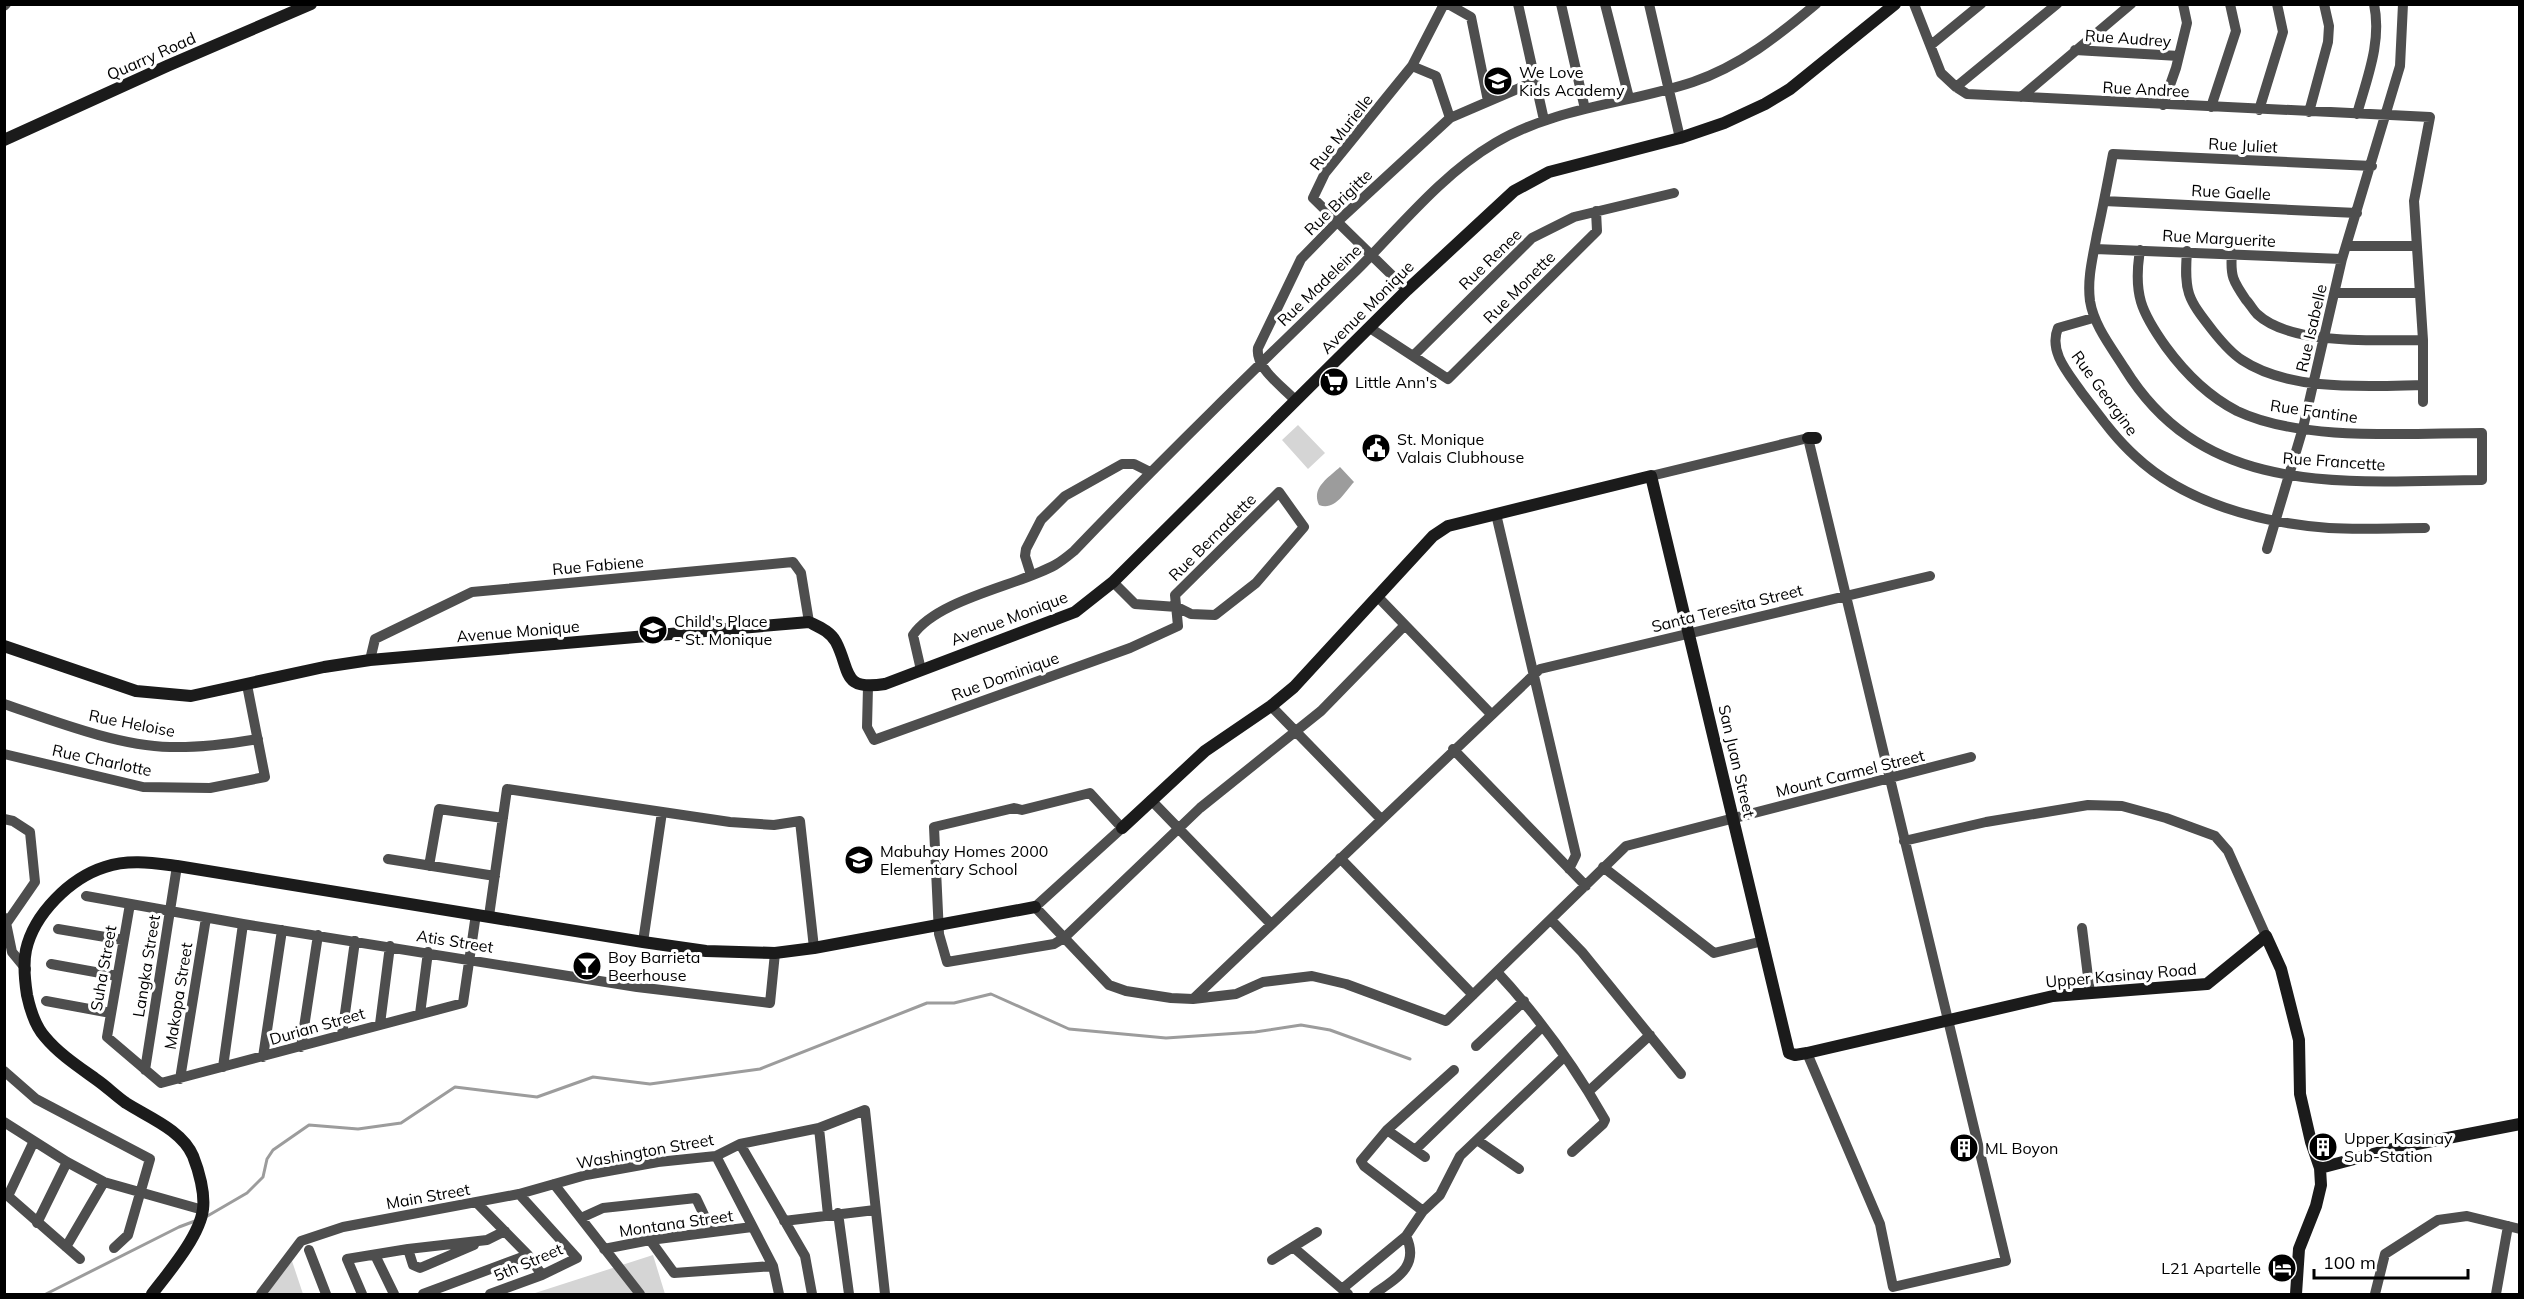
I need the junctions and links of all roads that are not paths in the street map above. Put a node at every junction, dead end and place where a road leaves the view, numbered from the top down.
1 (311, 4) edge
2 (1446, 4) edge
3 (1518, 4) edge
4 (1561, 4) edge
5 (1605, 4) edge
6 (1649, 4) edge
7 (1816, 4) edge
8 (1895, 4) edge
9 (1914, 4) edge
10 (1981, 4) edge
11 (2057, 4) edge
12 (2131, 4) edge
13 (2183, 4) edge
14 (2230, 4) edge
15 (2277, 4) edge
16 (2324, 4) edge
17 (2374, 4) edge
18 (2403, 4) edge
19 (1931, 45) junction
20 (2075, 50) junction
21 (2179, 56) junction
22 (1412, 66) junction
23 (1536, 81) junction
24 (1956, 87) junction
25 (1669, 89) junction
26 (2021, 97) junction
27 (1629, 98) junction
28 (1488, 101) junction
29 (2163, 105) junction
30 (2211, 107) junction
31 (1585, 109) junction
32 (2259, 110) junction
33 (2309, 112) junction
34 (2357, 114) junction
35 (2385, 115) junction
36 (1450, 118) junction
37 (1544, 120) junction
38 (1680, 138) junction
39 (4, 140) edge
40 (2113, 154) joint
41 (2372, 166) junction
42 (1674, 193) dead end
43 (2104, 201) junction
44 (1596, 211) junction
45 (2357, 213) junction
46 (1338, 222) junction
47 (2346, 246) junction
48 (2417, 246) junction
49 (2095, 249) junction
50 (2140, 250) junction
51 (2187, 251) junction
52 (2232, 254) junction
53 (1371, 256) junction
54 (2342, 259) junction
55 (1407, 290) junction
56 (2335, 293) junction
57 (2420, 293) junction
58 (2093, 318) junction
59 (1370, 328) junction
60 (2324, 338) junction
61 (2422, 340) junction
62 (1413, 356) junction
63 (1260, 363) junction
64 (2314, 384) junction
65 (2423, 385) junction
66 (1295, 400) junction
67 (2423, 402) dead end
68 (2303, 428) junction
69 (1150, 472) junction
70 (1651, 476) junction
71 (2289, 477) junction
72 (2482, 480) joint
73 (1496, 514) junction
74 (2276, 520) junction
75 (2425, 528) dead end
76 (2267, 549) dead end
77 (1031, 575) junction
78 (1930, 576) dead end
79 (1113, 582) junction
80 (1846, 595) junction
81 (1378, 597) junction
82 (1177, 607) junction
83 (809, 622) junction
84 (1405, 625) junction
85 (1689, 633) junction
86 (4, 646) edge
87 (370, 660) junction
88 (921, 670) junction
89 (1533, 673) junction
90 (247, 686) junction
91 (868, 687) junction
92 (4, 704) edge
93 (1271, 706) junction
94 (1490, 713) junction
95 (1296, 732) junction
96 (258, 739) junction
97 (1454, 749) junction
98 (4, 754) edge
99 (1971, 757) dead end
100 (1889, 778) junction
101 (1150, 800) junction
102 (662, 812) junction
103 (503, 818) junction
104 (1734, 818) junction
105 (4, 819) edge
106 (1381, 819) junction
107 (1122, 828) junction
108 (1178, 829) junction
109 (1904, 841) junction
110 (1340, 858) junction
111 (388, 859) dead end
112 (177, 866) junction
113 (429, 866) junction
114 (1604, 867) junction
115 (1569, 869) junction
116 (495, 876) junction
117 (1586, 886) junction
118 (86, 896) dead end
119 (130, 904) junction
120 (1035, 907) junction
121 (170, 911) junction
122 (476, 914) junction
123 (489, 916) junction
124 (206, 918) junction
125 (5, 920) edge
126 (1551, 920) junction
127 (243, 924) junction
128 (939, 924) junction
129 (1271, 924) junction
130 (2082, 928) dead end
131 (58, 929) dead end
132 (282, 930) junction
133 (318, 935) junction
134 (2266, 936) junction
135 (1064, 938) junction
136 (123, 940) junction
137 (356, 941) junction
138 (1762, 941) junction
139 (643, 942) junction
140 (390, 946) junction
141 (813, 948) junction
142 (428, 952) junction
143 (775, 952) junction
144 (470, 959) junction
145 (51, 964) dead end
146 (26, 969) junction
147 (1497, 972) junction
148 (117, 976) junction
149 (2090, 993) junction
150 (1473, 995) junction
151 (1193, 999) junction
152 (46, 1001) dead end
153 (1524, 1001) junction
154 (111, 1013) junction
155 (420, 1014) junction
156 (1948, 1020) junction
157 (380, 1024) junction
158 (1542, 1027) junction
159 (342, 1035) junction
160 (1650, 1035) junction
161 (107, 1037) joint
162 (1476, 1046) dead end
163 (302, 1047) junction
164 (1789, 1053) joint
165 (1808, 1053) junction
166 (263, 1057) junction
167 (1564, 1057) junction
168 (223, 1067) junction
169 (145, 1070) junction
170 (1454, 1070) dead end
171 (4, 1071) edge
172 (1681, 1074) dead end
173 (180, 1079) junction
174 (1589, 1091) junction
175 (4, 1122) edge
176 (2520, 1124) edge
177 (819, 1128) junction
178 (1387, 1130) junction
179 (1477, 1140) junction
180 (34, 1142) junction
181 (740, 1144) junction
182 (1414, 1150) junction
183 (1572, 1152) dead end
184 (716, 1156) junction
185 (1425, 1157) dead end
186 (67, 1162) junction
187 (2320, 1168) junction
188 (1519, 1169) dead end
189 (104, 1182) junction
190 (554, 1184) junction
191 (140, 1192) junction
192 (519, 1194) junction
193 (476, 1202) junction
194 (875, 1210) junction
195 (1423, 1211) junction
196 (202, 1213) junction
197 (833, 1214) junction
198 (581, 1218) junction
199 (784, 1221) junction
200 (37, 1223) junction
201 (2508, 1226) junction
202 (752, 1227) junction
203 (2520, 1229) edge
204 (505, 1231) junction
205 (711, 1232) junction
206 (1317, 1233) dead end
207 (1406, 1236) junction
208 (487, 1240) junction
209 (650, 1240) junction
210 (308, 1244) junction
211 (66, 1247) junction
212 (1293, 1247) junction
213 (114, 1248) dead end
214 (408, 1249) junction
215 (604, 1249) junction
216 (375, 1255) junction
217 (528, 1255) junction
218 (80, 1258) dead end
219 (1272, 1260) dead end
220 (773, 1266) junction
221 (542, 1275) junction
222 (1345, 1292) edge
223 (152, 1294) edge
224 (261, 1294) edge
225 (326, 1294) edge
226 (362, 1294) edge
227 (394, 1294) edge
228 (423, 1294) edge
229 (490, 1294) edge
230 (640, 1294) edge
231 (779, 1294) edge
232 (812, 1294) edge
233 (849, 1294) edge
234 (885, 1294) edge
235 (1374, 1294) edge
236 (2296, 1294) edge
237 (2374, 1294) edge
238 (2496, 1294) edge

1 - 39 street, Quarry Road
2 - 22 street, Rue Murielle
2 - 28 street
3 - 23 street
4 - 31 street
5 - 27 street
6 - 25 street
7 - 25 street, Rue Madeleine
8 - 38 street, Avenue Monique
9 - 19 street
10 - 19 street
11 - 24 street
12 - 20 street
13 - 21 street
14 - 30 street
15 - 32 street
16 - 33 street
17 - 34 street
18 - 35 street, Rue Isabelle
19 - 24 street
20 - 21 street, Rue Audrey
20 - 26 street
21 - 29 street
22 - 36 street
22 - 46 street, Rue Murielle
23 - 28 street, Rue Brigitte
23 - 37 street
24 - 26 street, Rue Andree
25 - 27 street, Rue Madeleine
25 - 38 street
26 - 29 street, Rue Andree
27 - 31 street, Rue Madeleine
28 - 36 street, Rue Brigitte
29 - 30 street, Rue Andree
30 - 32 street, Rue Andree
31 - 37 street, Rue Madeleine
32 - 33 street, Rue Andree
33 - 34 street, Rue Andree
34 - 35 street, Rue Andree
35 - 41 street, Rue Isabelle
35 - 48 street, Rue Andree
36 - 46 street, Rue Brigitte
37 - 53 street, Rue Madeleine
38 - 55 street, Avenue Monique
40 - 41 street, Rue Juliet
40 - 43 street, Rue Francette
41 - 45 street, Rue Isabelle
42 - 44 street, Rue Renee
43 - 45 street, Rue Gaelle
43 - 49 street, Rue Francette
44 - 62 street, Rue Renee
44 - 62 street, Rue Monette
45 - 47 street, Rue Isabelle
46 - 53 street, Rue Murielle
46 - 63 street, Rue Brigitte
47 - 48 street
47 - 54 street, Rue Isabelle
48 - 57 street
49 - 50 street, Rue Marguerite
49 - 58 street, Rue Francette
50 - 51 street, Rue Marguerite
50 - 68 street, Rue Fantine
51 - 52 street, Rue Marguerite
51 - 64 street
52 - 54 street, Rue Marguerite
52 - 60 street
53 - 55 street, Rue Murielle
53 - 63 street, Rue Madeleine
54 - 56 street, Rue Isabelle
55 - 59 street, Avenue Monique
56 - 57 street
56 - 60 street, Rue Isabelle
57 - 61 street
58 - 71 street, Rue Francette
58 - 74 street, Rue Georgine
59 - 62 street
59 - 66 street, Avenue Monique
60 - 61 street
60 - 64 street, Rue Isabelle
61 - 65 street
63 - 66 street
63 - 69 street, Rue Madeleine
64 - 65 street
64 - 68 street, Rue Isabelle
65 - 67 street
66 - 79 street, Avenue Monique
68 - 71 street, Rue Isabelle
68 - 72 street, Rue Fantine
69 - 77 street, Rue Madeleine
69 - 77 street
70 - 73 street
70 - 80 street
70 - 85 street, San Juan Street
71 - 72 street, Rue Francette
71 - 74 street, Rue Isabelle
73 - 81 street
73 - 89 street
74 - 75 street, Rue Georgine
74 - 76 street, Rue Isabelle
77 - 88 street, Rue Madeleine
78 - 80 street, Santa Teresita Street
79 - 82 street
79 - 88 street, Avenue Monique
80 - 85 street, Santa Teresita Street
80 - 100 street
81 - 84 street
81 - 93 street
82 - 82 street, Rue Bernadette
82 - 91 street, Rue Dominique
83 - 87 street, Avenue Monique
83 - 87 street, Rue Fabiene
83 - 91 street
84 - 94 street
84 - 95 street
85 - 89 street, Santa Teresita Street
85 - 104 street, San Juan Street
86 - 90 street, Avenue Monique
87 - 90 street, Avenue Monique
88 - 91 street, Avenue Monique
89 - 94 street
89 - 115 street
90 - 96 street
92 - 96 street, Rue Heloise
93 - 95 street
93 - 101 street
94 - 97 street
95 - 106 street
95 - 108 street
96 - 98 street, Rue Charlotte
97 - 106 street
97 - 115 street
99 - 100 street, Mount Carmel Street
100 - 104 street, Mount Carmel Street
100 - 109 street
101 - 107 street
101 - 108 street
102 - 103 street
102 - 139 street
102 - 141 street
103 - 113 street
103 - 116 street
104 - 114 street, Mount Carmel Street
104 - 138 street, San Juan Street
105 - 125 street
106 - 110 street
107 - 120 street
107 - 128 street
108 - 129 street
108 - 135 street
109 - 134 street
109 - 156 street
110 - 129 street
110 - 150 street
111 - 113 street
112 - 121 street, Langka Street
112 - 122 street
112 - 146 street
113 - 116 street
114 - 117 street, Mount Carmel Street
114 - 138 street
115 - 117 street
116 - 123 street
117 - 126 street, Mount Carmel Street
118 - 119 street, Atis Street
119 - 121 street, Atis Street
119 - 136 street, Suha Street
120 - 128 street
120 - 135 street
121 - 124 street, Atis Street
121 - 169 street, Langka Street
122 - 123 street
122 - 144 street, Durian Street
123 - 139 street
124 - 127 street, Atis Street
124 - 173 street, Makopa Street
125 - 146 street
126 - 147 street, Mount Carmel Street
126 - 160 street
127 - 132 street, Atis Street
127 - 168 street
128 - 135 street
128 - 141 street
129 - 151 street
130 - 149 street
131 - 136 street
132 - 133 street, Atis Street
132 - 166 street
133 - 137 street, Atis Street
133 - 163 street
134 - 149 street, Upper Kasinay Road
134 - 187 street
135 - 151 street
136 - 148 street, Suha Street
137 - 140 street, Atis Street
137 - 159 street
138 - 164 street, San Juan Street
139 - 143 street
140 - 142 street, Atis Street
140 - 157 street
141 - 143 street
142 - 144 street, Atis Street
142 - 155 street
143 - 144 street, Atis Street
144 - 155 street, Durian Street
145 - 148 street
146 - 196 street
147 - 150 street, Mount Carmel Street
147 - 153 street
148 - 154 street, Suha Street
149 - 156 street, Upper Kasinay Road
150 - 151 street, Mount Carmel Street
152 - 154 street
153 - 158 street
153 - 162 street
154 - 161 street, Suha Street
155 - 157 street, Durian Street
156 - 165 street, Upper Kasinay Road
156 - 165 street
157 - 159 street, Durian Street
158 - 167 street
158 - 182 street
159 - 163 street, Durian Street
160 - 172 street
160 - 174 street
161 - 169 street, Durian Street
163 - 166 street, Durian Street
164 - 165 street, Upper Kasinay Road
166 - 168 street, Durian Street
167 - 174 street
167 - 179 street
168 - 173 street, Durian Street
169 - 173 street, Durian Street
170 - 178 street
171 - 191 street
174 - 183 street
175 - 180 street
176 - 187 street
177 - 181 street, Washington Street
177 - 194 street, Washington Street
177 - 197 street
178 - 182 street
178 - 195 street
179 - 188 street
179 - 195 street
180 - 186 street
180 - 200 street
181 - 184 street, Washington Street
181 - 199 street
182 - 185 street
184 - 190 street, Washington Street
184 - 202 street
186 - 189 street
186 - 200 street
187 - 236 street
189 - 191 street
189 - 211 street
190 - 192 street, Main Street
190 - 198 street
191 - 196 street
191 - 213 street
192 - 193 street, Main Street
192 - 221 street, 5th Street
193 - 204 street
193 - 210 street, Main Street
194 - 197 street
194 - 234 street
195 - 207 street
196 - 223 street
197 - 199 street
197 - 233 street
198 - 205 street
198 - 215 street
199 - 232 street
200 - 211 street
201 - 203 street
201 - 237 street
201 - 238 street
202 - 205 street, Montana Street
202 - 220 street
204 - 208 street
204 - 217 street
205 - 209 street, Montana Street
206 - 212 street
207 - 222 street
207 - 235 street
208 - 214 street
208 - 214 street
209 - 215 street, Montana Street
209 - 220 street
210 - 224 street
210 - 225 street
211 - 218 street
212 - 219 street
212 - 222 street
214 - 216 street
215 - 230 street
216 - 226 street
216 - 227 street
217 - 221 street
217 - 228 street
220 - 231 street
221 - 229 street, 5th Street

